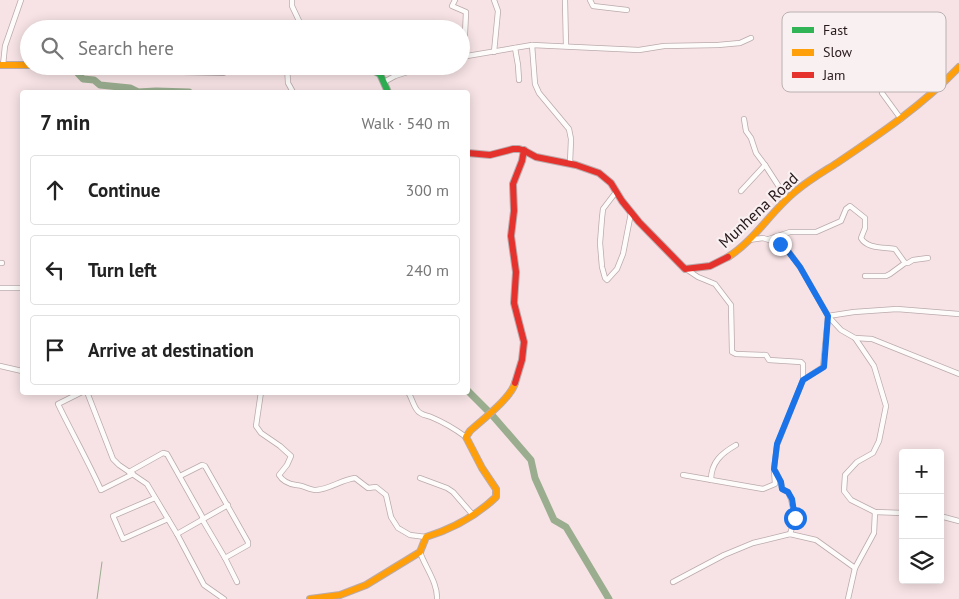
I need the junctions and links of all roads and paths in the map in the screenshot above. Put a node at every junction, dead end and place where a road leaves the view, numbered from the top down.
1 (20, 0) edge
2 (292, 0) edge
3 (455, 0) edge
4 (494, 0) edge
5 (565, 0) edge
6 (590, 0) edge
7 (627, 10) dead end
8 (299, 20) edge
9 (465, 20) edge
10 (751, 38) dead end
11 (532, 44) junction
12 (566, 46) junction
13 (515, 48) junction
14 (494, 52) junction
15 (470, 56) edge
16 (1, 65) edge
17 (20, 65) edge
18 (959, 67) edge
19 (288, 75) edge
20 (380, 75) edge
21 (397, 75) edge
22 (518, 80) dead end
23 (946, 81) edge
24 (384, 82) junction
25 (292, 90) edge
26 (387, 90) edge
27 (934, 92) edge
28 (882, 93) dead end
29 (744, 119) dead end
30 (901, 119) junction
31 (524, 150) junction
32 (470, 154) edge
33 (570, 163) junction
34 (765, 165) junction
35 (741, 191) dead end
36 (616, 192) junction
37 (787, 199) junction
38 (631, 213) junction
39 (748, 240) junction
40 (767, 240) junction
41 (928, 258) dead end
42 (905, 263) junction
43 (685, 269) junction
44 (865, 276) dead end
45 (0, 288) edge
46 (20, 288) edge
47 (959, 314) edge
48 (828, 316) junction
49 (855, 338) junction
50 (0, 366) edge
51 (20, 371) edge
52 (959, 374) edge
53 (803, 380) junction
54 (76, 395) edge
55 (88, 395) edge
56 (261, 395) edge
57 (410, 395) edge
58 (466, 437) junction
59 (736, 444) dead end
60 (774, 469) junction
61 (131, 473) junction
62 (682, 475) dead end
63 (180, 476) junction
64 (420, 478) dead end
65 (711, 480) junction
66 (155, 498) junction
67 (228, 504) junction
68 (875, 512) junction
69 (899, 513) edge
70 (474, 515) junction
71 (944, 517) edge
72 (168, 519) junction
73 (203, 519) junction
74 (959, 520) edge
75 (177, 534) junction
76 (790, 534) junction
77 (426, 537) junction
78 (420, 552) junction
79 (225, 558) junction
80 (855, 568) junction
81 (237, 582) dead end
82 (673, 582) dead end
83 (341, 597) edge
84 (222, 598) edge
85 (310, 599) edge
86 (437, 599) edge
87 (848, 599) edge

1 - 16 street
2 - 8 street
3 - 9 street
4 - 14 street
5 - 12 street
6 - 7 street
10 - 12 street
11 - 12 street
11 - 13 street
11 - 33 street
13 - 14 street
13 - 22 street
14 - 15 street
16 - 17 street
18 - 23 street, Munhena Road
19 - 25 street
20 - 24 street
21 - 24 street
24 - 26 street
27 - 30 street, Munhena Road
28 - 30 street
29 - 34 street
30 - 37 street, Munhena Road
31 - 32 street
31 - 33 street
31 - 58 street
33 - 36 street
34 - 35 street
34 - 37 street
36 - 38 street
36 - 38 street
37 - 39 street, Munhena Road
38 - 43 street
39 - 40 street
39 - 43 street, Munhena Road
40 - 42 street
40 - 48 street
41 - 42 street
42 - 44 street
43 - 53 street
45 - 46 street
47 - 48 street
48 - 49 street
48 - 53 street
49 - 52 street
49 - 68 street
50 - 51 street
53 - 60 street
54 - 61 street
55 - 61 street
56 - 77 street
57 - 58 street
58 - 70 street
59 - 65 street
60 - 65 street
60 - 76 street
61 - 63 street
61 - 66 street
62 - 65 street
63 - 67 street
63 - 73 street
64 - 70 street
66 - 72 street
66 - 72 street
67 - 73 street
67 - 79 street
68 - 69 street
68 - 80 street
70 - 77 street
71 - 74 street
72 - 75 street
73 - 75 street
73 - 79 street
75 - 84 street
76 - 80 street
76 - 82 street
77 - 78 street
78 - 83 street
78 - 86 street
79 - 81 street
80 - 87 street
83 - 85 street

